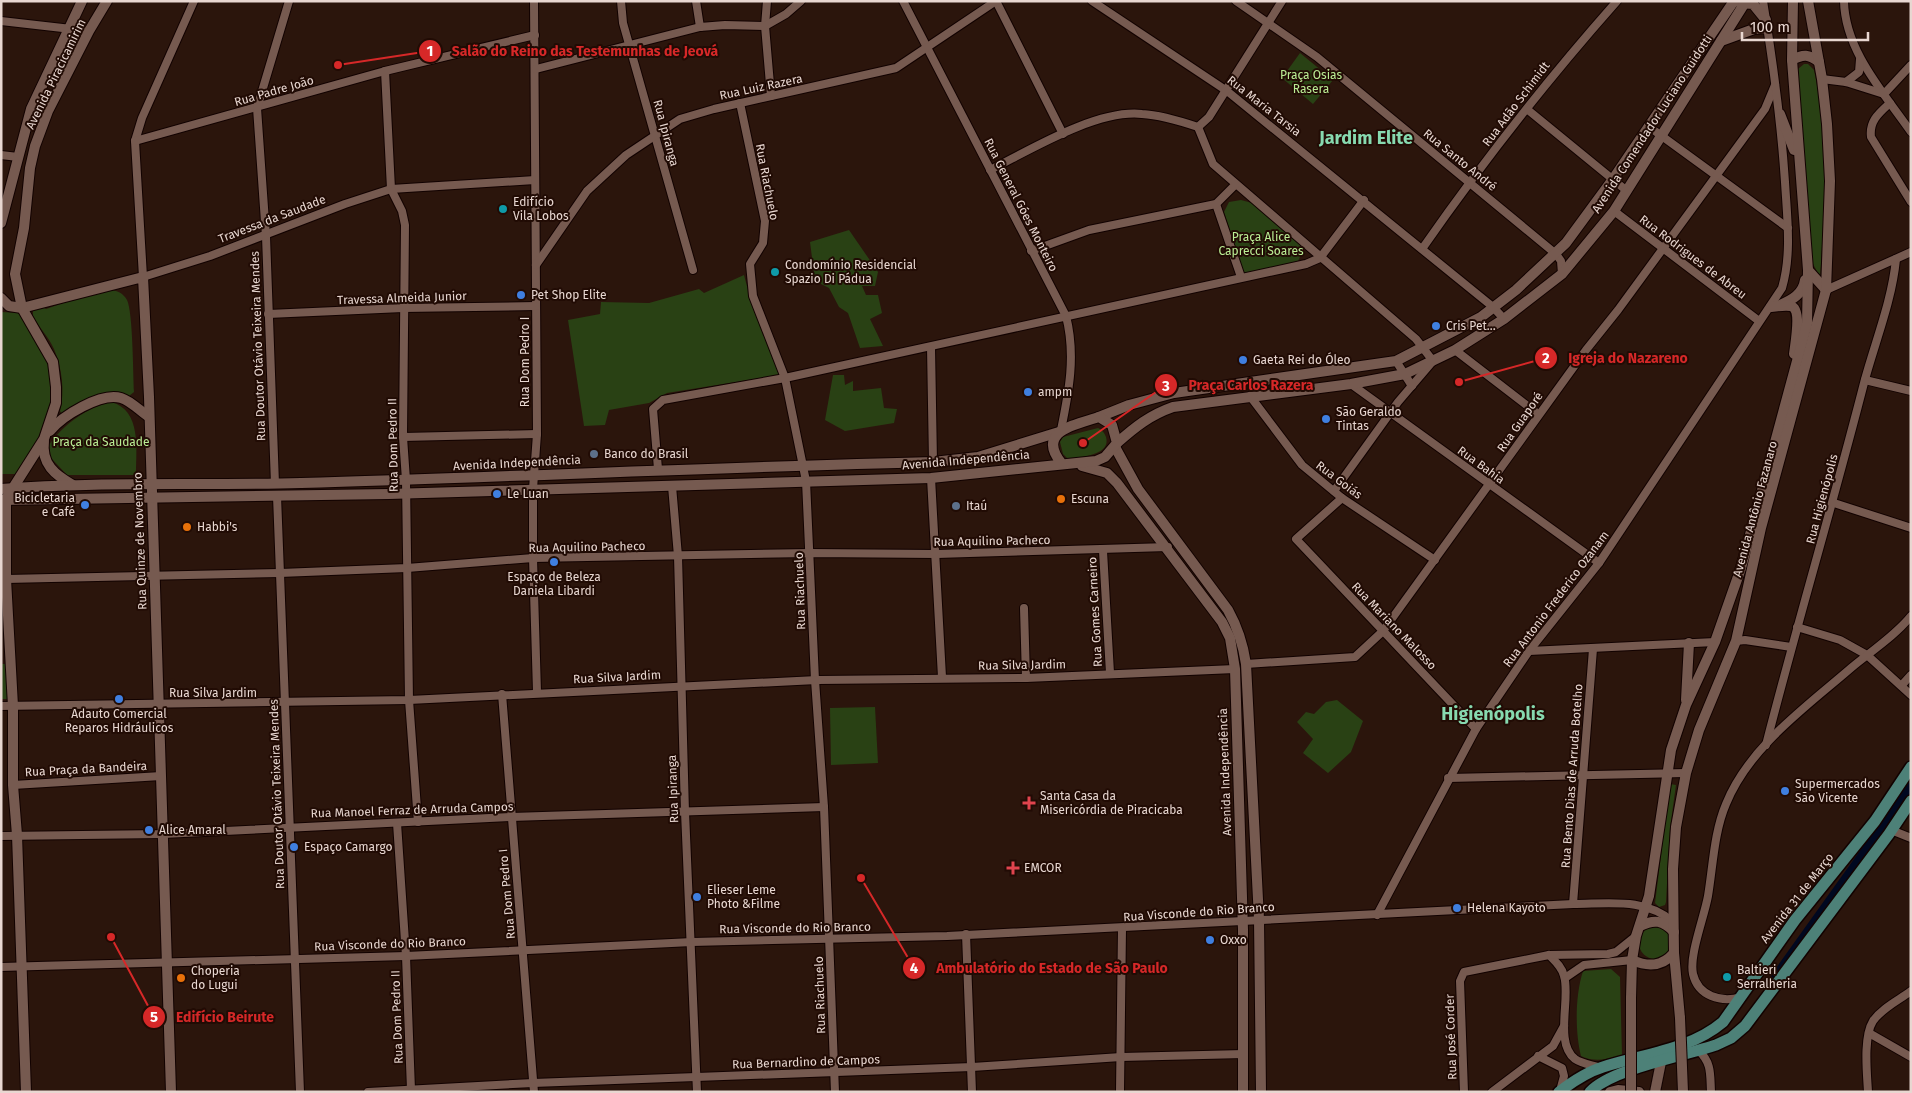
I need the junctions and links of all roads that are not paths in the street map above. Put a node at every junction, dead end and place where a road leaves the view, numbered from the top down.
1 (82, 1) edge
2 (107, 1) edge
3 (194, 1) edge
4 (289, 1) edge
5 (534, 1) edge
6 (621, 1) edge
7 (696, 1) edge
8 (767, 1) edge
9 (801, 1) edge
10 (903, 1) edge
11 (996, 1) edge
12 (1092, 1) edge
13 (1236, 1) edge
14 (1282, 1) edge
15 (1617, 1) edge
16 (1763, 1) edge
17 (1793, 1) edge
18 (1809, 1) edge
19 (1844, 1) edge
20 (1746, 2) edge
21 (1732, 3) edge
22 (1, 21) edge
23 (1269, 24) junction
24 (1767, 24) junction
25 (765, 26) junction
26 (700, 28) junction
27 (67, 29) junction
28 (89, 31) junction
29 (535, 35) junction
30 (1721, 41) junction
31 (630, 44) junction
32 (929, 48) junction
33 (1860, 58) junction
34 (1792, 60) junction
35 (1819, 62) junction
36 (1911, 65) edge
37 (536, 69) junction
38 (385, 71) junction
39 (1822, 79) junction
40 (1776, 81) junction
41 (1846, 82) junction
42 (1227, 91) junction
43 (1884, 94) junction
44 (771, 96) junction
45 (740, 103) junction
46 (1890, 103) junction
47 (257, 108) junction
48 (1765, 109) junction
49 (1528, 110) junction
50 (1780, 114) junction
51 (1648, 126) junction
52 (1198, 127) junction
53 (24, 130) junction
54 (1911, 132) edge
55 (1063, 134) junction
56 (654, 135) junction
57 (1661, 137) junction
58 (135, 141) junction
59 (35, 146) junction
60 (1, 156) edge
61 (18, 157) junction
62 (990, 170) junction
63 (1716, 176) junction
64 (1613, 179) junction
65 (535, 180) junction
66 (1801, 181) junction
67 (1469, 182) junction
68 (1235, 185) junction
69 (391, 189) junction
70 (1627, 190) junction
71 (1364, 200) junction
72 (1911, 202) edge
73 (1216, 204) junction
74 (1614, 211) junction
75 (25, 217) junction
76 (1, 223) edge
77 (1788, 228) junction
78 (556, 234) junction
79 (536, 235) junction
80 (266, 236) junction
81 (1422, 249) junction
82 (1662, 249) junction
83 (1031, 251) junction
84 (1911, 252) edge
85 (1556, 254) junction
86 (1320, 258) junction
87 (1896, 259) junction
88 (536, 265) junction
89 (693, 270) dead end
90 (1808, 270) junction
91 (1562, 274) junction
92 (143, 277) junction
93 (1241, 277) junction
94 (1826, 290) junction
95 (1, 298) edge
96 (536, 306) junction
97 (1493, 307) junction
98 (1772, 307) junction
99 (22, 308) junction
100 (403, 308) junction
101 (268, 314) junction
102 (1066, 316) junction
103 (1504, 319) junction
104 (1759, 321) junction
105 (931, 347) junction
106 (1424, 347) junction
107 (1455, 350) junction
108 (1396, 361) junction
109 (1433, 361) junction
110 (1405, 374) junction
111 (785, 378) junction
112 (1794, 379) junction
113 (1865, 380) junction
114 (1351, 384) junction
115 (1412, 386) junction
116 (1911, 391) edge
117 (1250, 396) junction
118 (1390, 413) junction
119 (1538, 414) junction
120 (149, 417) junction
121 (1099, 417) junction
122 (1060, 431) junction
123 (537, 434) junction
124 (403, 437) junction
125 (44, 438) junction
126 (1116, 445) junction
127 (933, 462) junction
128 (1066, 464) junction
129 (805, 465) junction
130 (658, 469) junction
131 (535, 474) junction
132 (931, 478) junction
133 (406, 480) junction
134 (806, 481) junction
135 (151, 484) junction
136 (275, 484) junction
137 (1489, 485) junction
138 (672, 486) junction
139 (76, 487) junction
140 (7, 488) edge
141 (533, 488) junction
142 (1334, 492) junction
143 (405, 494) junction
144 (151, 496) junction
145 (277, 496) junction
146 (1342, 498) junction
147 (4, 499) edge
148 (1834, 503) junction
149 (1911, 528) edge
150 (1168, 548) junction
151 (1103, 550) junction
152 (810, 553) junction
153 (937, 554) junction
154 (678, 556) junction
155 (533, 558) junction
156 (1435, 560) junction
157 (1600, 563) junction
158 (407, 568) junction
159 (280, 573) junction
160 (154, 577) junction
161 (6, 579) junction
162 (1024, 608) dead end
163 (1911, 616) edge
164 (1797, 628) junction
165 (1383, 631) junction
166 (1736, 641) junction
167 (1715, 642) junction
168 (1689, 643) junction
169 (1791, 647) junction
170 (1593, 649) junction
171 (1529, 651) junction
172 (1867, 655) junction
173 (1246, 664) junction
174 (1235, 670) junction
175 (1110, 673) junction
176 (1911, 675) edge
177 (942, 677) junction
178 (1026, 678) junction
179 (815, 680) junction
180 (1902, 685) junction
181 (682, 686) junction
182 (537, 692) junction
183 (502, 694) junction
184 (1911, 694) edge
185 (409, 700) junction
186 (285, 703) junction
187 (158, 704) junction
188 (1686, 705) junction
189 (1, 706) edge
190 (13, 706) junction
191 (1476, 729) junction
192 (1766, 745) junction
193 (1911, 767) edge
194 (1667, 773) junction
195 (1686, 773) junction
196 (1583, 774) junction
197 (161, 776) junction
198 (1448, 778) junction
199 (13, 785) junction
200 (1911, 801) edge
201 (824, 807) junction
202 (685, 812) junction
203 (511, 817) junction
204 (418, 822) junction
205 (397, 823) junction
206 (290, 826) junction
207 (1891, 830) junction
208 (163, 834) junction
209 (17, 835) junction
210 (1, 836) edge
211 (1911, 838) edge
212 (1573, 904) junction
213 (1646, 905) junction
214 (1376, 915) junction
215 (1259, 919) junction
216 (1242, 921) junction
217 (1674, 927) junction
218 (1122, 928) junction
219 (1638, 931) junction
220 (966, 934) junction
221 (830, 938) junction
222 (692, 942) junction
223 (523, 951) junction
224 (1674, 953) junction
225 (1549, 955) junction
226 (406, 956) junction
227 (295, 959) junction
228 (1632, 960) junction
229 (167, 963) junction
230 (22, 966) junction
231 (1, 967) edge
232 (1565, 978) junction
233 (1911, 991) edge
234 (1742, 997) junction
235 (1564, 1026) junction
236 (1869, 1033) junction
237 (1699, 1051) junction
238 (1244, 1054) junction
239 (1538, 1056) junction
240 (1121, 1057) junction
241 (1911, 1057) edge
242 (1661, 1062) junction
243 (972, 1067) junction
244 (1601, 1068) junction
245 (834, 1071) junction
246 (696, 1077) junction
247 (533, 1083) junction
248 (411, 1090) junction
249 (1559, 1091) edge
250 (26, 1092) edge
251 (171, 1092) edge
252 (300, 1092) edge
253 (368, 1092) edge
254 (534, 1092) edge
255 (698, 1092) edge
256 (836, 1092) edge
257 (972, 1092) edge
258 (1120, 1092) edge
259 (1243, 1092) edge
260 (1261, 1092) edge
261 (1464, 1092) edge
262 (1492, 1092) edge
263 (1590, 1092) edge
264 (1610, 1092) edge
265 (1631, 1092) edge
266 (1639, 1092) edge
267 (1655, 1092) edge
268 (1683, 1092) edge
269 (1711, 1092) edge
270 (1868, 1092) edge

1 - 27 main road, Avenida Piracicamirim
2 - 28 main road, Avenida Piracicamirim
3 - 58 street, Rua Quinze de Novembro
4 - 47 street, Rua Doutor Otávio Teixeira Mendes
5 - 29 street, Rua Dom Pedro I
6 - 31 street, Rua Ipiranga
7 - 26 street
8 - 25 street
9 - 25 street
10 - 32 street, Rua General Góes Monteiro
11 - 32 street, Rua Luiz Razera
11 - 55 street
12 - 42 street, Rua Maria Tarsia
13 - 23 street, Rua Santo André
14 - 23 street
15 - 49 street, Rua Adão Schimidt
16 - 24 street, Rua Antonio Frederico Ozanam
17 - 34 main road, Avenida Antônio Fazanaro
18 - 35 main road, Avenida Antônio Fazanaro
19 - 33 street
20 - 21 main road
20 - 24 main road
20 - 30 main road, Avenida Comendador Luciano Guidotti
21 - 51 main road, Avenida Comendador Luciano Guidotti
22 - 27 street
23 - 42 street
23 - 67 street, Rua Santo André
24 - 30 main road
24 - 40 street, Rua Antonio Frederico Ozanam
25 - 26 street
25 - 44 street
26 - 31 street
27 - 28 street
27 - 53 main road, Avenida Piracicamirim
28 - 59 main road, Avenida Piracicamirim
29 - 37 street, Rua Dom Pedro I
29 - 38 street, Rua Padre João
30 - 57 main road, Avenida Comendador Luciano Guidotti
31 - 37 street
31 - 56 street, Rua Ipiranga
32 - 44 street, Rua Luiz Razera
32 - 62 street, Rua General Góes Monteiro
33 - 41 street
33 - 43 street
34 - 35 main road
34 - 66 main road, Avenida Antônio Fazanaro
35 - 39 main road, Avenida Antônio Fazanaro
36 - 43 street
37 - 65 street, Rua Dom Pedro I
38 - 47 street, Rua Padre João
38 - 69 street, Rua Dom Pedro II
39 - 41 street
39 - 94 main road, Avenida Antônio Fazanaro
40 - 48 street, Rua Guaporé
40 - 50 street, Rua Antonio Frederico Ozanam
41 - 43 street
42 - 52 street
42 - 71 street, Rua Maria Tarsia
43 - 46 street
44 - 45 street, Rua Luiz Razera
45 - 56 street, Rua Luiz Razera
45 - 111 street, Rua Riachuelo
46 - 54 street
46 - 72 street
47 - 58 street, Rua Padre João
47 - 80 street, Rua Doutor Otávio Teixeira Mendes
48 - 50 street
48 - 63 street, Rua Guaporé
49 - 64 street
49 - 67 street, Rua Adão Schimidt
50 - 66 main road
50 - 77 street, Rua Antonio Frederico Ozanam
51 - 57 street
51 - 64 main road, Avenida Comendador Luciano Guidotti
52 - 55 street
52 - 68 street
53 - 59 main road
53 - 61 main road, Avenida Piracicamirim
55 - 62 street
56 - 78 street, Rua Luiz Razera
56 - 89 street, Rua Ipiranga
57 - 63 street
57 - 70 main road, Avenida Comendador Luciano Guidotti
58 - 92 street, Rua Quinze de Novembro
59 - 75 main road, Avenida Piracicamirim
60 - 61 street
61 - 75 main road
61 - 76 main road, Avenida Piracicamirim
62 - 83 street, Rua General Góes Monteiro
63 - 77 street
63 - 82 street, Rua Guaporé
64 - 70 street
64 - 85 main road, Avenida Comendador Luciano Guidotti
65 - 69 street, Travessa da Saudade
65 - 79 street, Rua Dom Pedro I
66 - 90 main road, Avenida Antônio Fazanaro
67 - 81 street, Rua Adão Schimidt
67 - 85 street, Rua Santo André
68 - 73 street
68 - 86 street
69 - 80 street, Travessa da Saudade
69 - 100 street, Rua Dom Pedro II
70 - 74 main road, Avenida Comendador Luciano Guidotti
71 - 81 street, Rua Maria Tarsia
71 - 86 street
73 - 83 street
73 - 93 street
74 - 82 street, Rua Rodrigues de Abreu
74 - 91 main road, Avenida Comendador Luciano Guidotti
75 - 99 main road, Avenida Piracicamirim
77 - 98 street, Rua Antonio Frederico Ozanam
78 - 79 street
78 - 88 street, Rua Luiz Razera
79 - 88 street, Rua Dom Pedro I
80 - 92 street, Travessa da Saudade
80 - 101 street, Rua Doutor Otávio Teixeira Mendes
81 - 97 street, Rua Maria Tarsia
82 - 104 street, Rua Rodrigues de Abreu
82 - 119 street, Rua Guaporé
83 - 102 street, Rua General Góes Monteiro
84 - 87 street
85 - 91 street
85 - 97 main road, Avenida Comendador Luciano Guidotti
86 - 93 street
86 - 106 street
87 - 94 street
87 - 113 street, Rua Higienópolis
88 - 96 street, Rua Dom Pedro I
90 - 94 main road
90 - 98 main road
90 - 112 main road, Avenida Antônio Fazanaro
91 - 103 main road, Avenida Comendador Luciano Guidotti
92 - 99 main road, Travessa da Saudade
92 - 120 main road, Rua Quinze de Novembro
93 - 102 street
94 - 166 main road, Avenida Antônio Fazanaro
95 - 99 main road
96 - 100 street, Travessa Almeida Junior
96 - 123 street, Rua Dom Pedro I
97 - 103 street, Rua Maria Tarsia
97 - 106 main road, Avenida Comendador Luciano Guidotti
97 - 107 main road
98 - 104 street, Rua Antonio Frederico Ozanam
98 - 112 main road
99 - 125 main road, Avenida Piracicamirim
100 - 101 street, Travessa Almeida Junior
100 - 124 street, Rua Dom Pedro II
101 - 136 street, Rua Doutor Otávio Teixeira Mendes
102 - 105 street
102 - 122 street, Rua General Góes Monteiro
103 - 107 main road, Avenida Comendador Luciano Guidotti
104 - 157 street, Rua Antonio Frederico Ozanam
105 - 111 street
105 - 127 street
106 - 108 main road, Avenida Comendador Luciano Guidotti
106 - 109 street
107 - 109 main road, Avenida Comendador Luciano Guidotti
107 - 119 street
108 - 110 street
108 - 121 main road, Avenida Comendador Luciano Guidotti
109 - 110 main road, Avenida Comendador Luciano Guidotti
109 - 115 street
110 - 114 main road, Avenida Comendador Luciano Guidotti
110 - 115 street
111 - 129 street, Rua Riachuelo
111 - 130 street
112 - 167 main road, Avenida Antônio Fazanaro
113 - 116 street
113 - 148 street, Rua Higienópolis
114 - 117 main road, Avenida Comendador Luciano Guidotti
114 - 118 street, Rua Bahia
115 - 118 street
117 - 126 main road, Avenida Comendador Luciano Guidotti
117 - 142 street, Rua Goiás
118 - 137 street, Rua Bahia
118 - 142 street
119 - 137 street, Rua Guaporé
120 - 125 main road
120 - 135 main road, Rua Quinze de Novembro
121 - 122 main road
121 - 126 main road
122 - 127 main road, Avenida Independência
122 - 128 main road
123 - 124 street
123 - 131 street, Rua Dom Pedro I
124 - 133 street, Rua Dom Pedro II
125 - 139 main road
125 - 140 main road, Avenida Piracicamirim
126 - 128 main road
126 - 173 main road, Avenida Independência
127 - 129 main road, Avenida Independência
128 - 132 main road, Avenida Independência
128 - 150 main road, Avenida Independência
129 - 130 main road, Avenida Independência
129 - 134 street, Rua Riachuelo
130 - 131 main road, Avenida Independência
131 - 133 main road, Avenida Independência
131 - 141 street, Rua Dom Pedro I
132 - 134 main road, Avenida Independência
132 - 153 street
133 - 136 main road, Avenida Independência
133 - 143 street, Rua Dom Pedro II
134 - 138 main road, Avenida Independência
134 - 152 street, Rua Riachuelo
135 - 136 main road, Avenida Independência
135 - 139 main road, Avenida Independência
135 - 144 main road, Rua Quinze de Novembro
137 - 156 street, Rua Guaporé
137 - 157 street, Rua Bahia
138 - 141 main road, Avenida Independência
138 - 154 street, Rua Ipiranga
139 - 140 main road, Avenida Independência
140 - 147 main road, Avenida Piracicamirim
141 - 143 main road, Avenida Independência
141 - 155 street, Rua Dom Pedro I
142 - 146 street, Rua Goiás
143 - 145 main road, Avenida Independência
143 - 158 street, Rua Dom Pedro II
144 - 145 main road, Avenida Independência
144 - 147 main road, Avenida Independência
144 - 160 main road, Rua Quinze de Novembro
145 - 159 street, Rua Doutor Otávio Teixeira Mendes
146 - 156 street, Rua Goiás
146 - 165 street, Rua Mariano Malosso
147 - 161 main road
148 - 149 street
148 - 164 street, Rua Higienópolis
150 - 151 street, Rua Aquilino Pacheco
150 - 174 main road, Avenida Independência
151 - 153 street, Rua Aquilino Pacheco
151 - 175 street, Rua Gomes Carneiro
152 - 153 street, Rua Aquilino Pacheco
152 - 154 street, Rua Aquilino Pacheco
152 - 179 street, Rua Riachuelo
153 - 177 street
154 - 155 street, Rua Aquilino Pacheco
154 - 181 street, Rua Ipiranga
155 - 158 street, Rua Aquilino Pacheco
155 - 182 street, Rua Dom Pedro I
156 - 165 street, Rua Guaporé
157 - 171 street, Rua Antonio Frederico Ozanam
158 - 159 street, Rua Aquilino Pacheco
158 - 185 street, Rua Dom Pedro II
159 - 160 street, Rua Aquilino Pacheco
159 - 186 street, Rua Doutor Otávio Teixeira Mendes
160 - 161 street, Rua Aquilino Pacheco
160 - 187 main road, Rua Quinze de Novembro
161 - 190 main road
162 - 178 street
163 - 172 street
164 - 169 street, Rua Higienópolis
164 - 172 street
165 - 173 street, Rua Guaporé
165 - 191 street, Rua Mariano Malosso
166 - 167 main road
166 - 169 street
166 - 195 main road, Avenida Antônio Fazanaro
167 - 168 street
167 - 188 main road, Avenida Antônio Fazanaro
168 - 170 street
168 - 188 main road
169 - 192 street, Rua Higienópolis
170 - 171 street
170 - 196 street, Rua Bento Dias de Arruda Botelho
171 - 191 street, Rua Antonio Frederico Ozanam
172 - 180 street
172 - 192 street
173 - 215 main road, Avenida Independência
174 - 175 street, Rua Silva Jardim
174 - 216 main road, Avenida Independência
175 - 178 street, Rua Silva Jardim
176 - 180 street
177 - 178 street, Rua Silva Jardim
177 - 179 street, Rua Silva Jardim
179 - 181 street, Rua Silva Jardim
179 - 201 street, Rua Riachuelo
180 - 184 street
181 - 182 street, Rua Silva Jardim
181 - 202 street, Rua Ipiranga
182 - 183 street, Rua Silva Jardim
183 - 185 street, Rua Silva Jardim
183 - 203 street, Rua Dom Pedro I
185 - 186 street, Rua Silva Jardim
185 - 204 street, Rua Dom Pedro II
186 - 187 street, Rua Silva Jardim
186 - 206 street, Rua Doutor Otávio Teixeira Mendes
187 - 190 street, Rua Silva Jardim
187 - 197 main road, Rua Quinze de Novembro
188 - 194 main road
189 - 190 street, Rua Silva Jardim
190 - 199 main road
191 - 198 street, Rua Antonio Frederico Ozanam
192 - 234 street
193 - 234 main road, Avenida 31 de Março
194 - 195 street
194 - 196 street
194 - 213 main road
195 - 217 main road, Avenida Antônio Fazanaro
196 - 198 street
196 - 212 street, Rua Bento Dias de Arruda Botelho
197 - 199 street, Rua Praça da Bandeira
197 - 208 main road, Rua Quinze de Novembro
198 - 214 street, Rua Antonio Frederico Ozanam
199 - 209 main road
200 - 207 main road
201 - 202 street, Rua Manoel Ferraz de Arruda Campos
201 - 221 street, Rua Riachuelo
202 - 203 street, Rua Manoel Ferraz de Arruda Campos
202 - 222 street, Rua Ipiranga
203 - 204 street, Rua Manoel Ferraz de Arruda Campos
203 - 223 street, Rua Dom Pedro I
204 - 205 street, Rua Manoel Ferraz de Arruda Campos
205 - 206 street, Rua Manoel Ferraz de Arruda Campos
205 - 226 street, Rua Dom Pedro II
206 - 208 street, Rua Manoel Ferraz de Arruda Campos
206 - 227 street, Rua Doutor Otávio Teixeira Mendes
207 - 211 street
207 - 237 main road
208 - 209 street, Rua Manoel Ferraz de Arruda Campos
208 - 229 main road, Rua Quinze de Novembro
209 - 210 street, Rua Manoel Ferraz de Arruda Campos
209 - 230 main road
212 - 213 street, Rua Visconde do Rio Branco
212 - 214 street, Rua Visconde do Rio Branco
213 - 217 street, Rua Visconde do Rio Branco
213 - 219 main road
214 - 215 street, Rua Visconde do Rio Branco
215 - 216 street, Rua Visconde do Rio Branco
215 - 260 main road, Avenida Independência
216 - 218 street, Rua Visconde do Rio Branco
216 - 238 main road, Avenida Independência
217 - 219 main road
217 - 224 main road, Avenida Antônio Fazanaro
218 - 220 street, Rua Visconde do Rio Branco
218 - 240 street
219 - 225 street
219 - 228 main road
220 - 221 street, Rua Visconde do Rio Branco
220 - 243 street
221 - 222 street, Rua Visconde do Rio Branco
221 - 245 street, Rua Riachuelo
222 - 223 street, Rua Visconde do Rio Branco
222 - 246 street, Rua Ipiranga
223 - 226 street, Rua Visconde do Rio Branco
223 - 247 street, Rua Dom Pedro I
224 - 228 main road
224 - 268 main road, Avenida Antônio Fazanaro, bridge
225 - 232 street
225 - 261 street, Rua José Corder
226 - 227 street, Rua Visconde do Rio Branco
226 - 248 street, Rua Dom Pedro II
227 - 229 street, Rua Visconde do Rio Branco
227 - 252 street, Rua Doutor Otávio Teixeira Mendes
228 - 232 street
228 - 265 main road, bridge
229 - 230 street, Rua Visconde do Rio Branco
229 - 251 main road, Rua Quinze de Novembro
230 - 231 street, Rua Visconde do Rio Branco
230 - 250 main road
232 - 235 street
233 - 236 street
234 - 244 main road, Avenida 31 de Março
235 - 239 street
235 - 244 street
236 - 241 street
236 - 270 street
237 - 242 main road
237 - 269 street
238 - 240 street, Rua Bernardino de Campos
238 - 259 main road, Avenida Independência
239 - 249 street
239 - 262 street
240 - 243 street, Rua Bernardino de Campos
240 - 258 street
242 - 263 main road
242 - 267 main road
243 - 245 street, Rua Bernardino de Campos
243 - 257 street
244 - 249 main road, Avenida 31 de Março
245 - 246 street, Rua Bernardino de Campos
245 - 256 street, Rua Riachuelo
246 - 247 street, Rua Bernardino de Campos
246 - 255 street, Rua Ipiranga
247 - 248 street, Rua Bernardino de Campos
247 - 254 street, Rua Dom Pedro I
248 - 253 street, Rua Bernardino de Campos
264 - 266 main road

